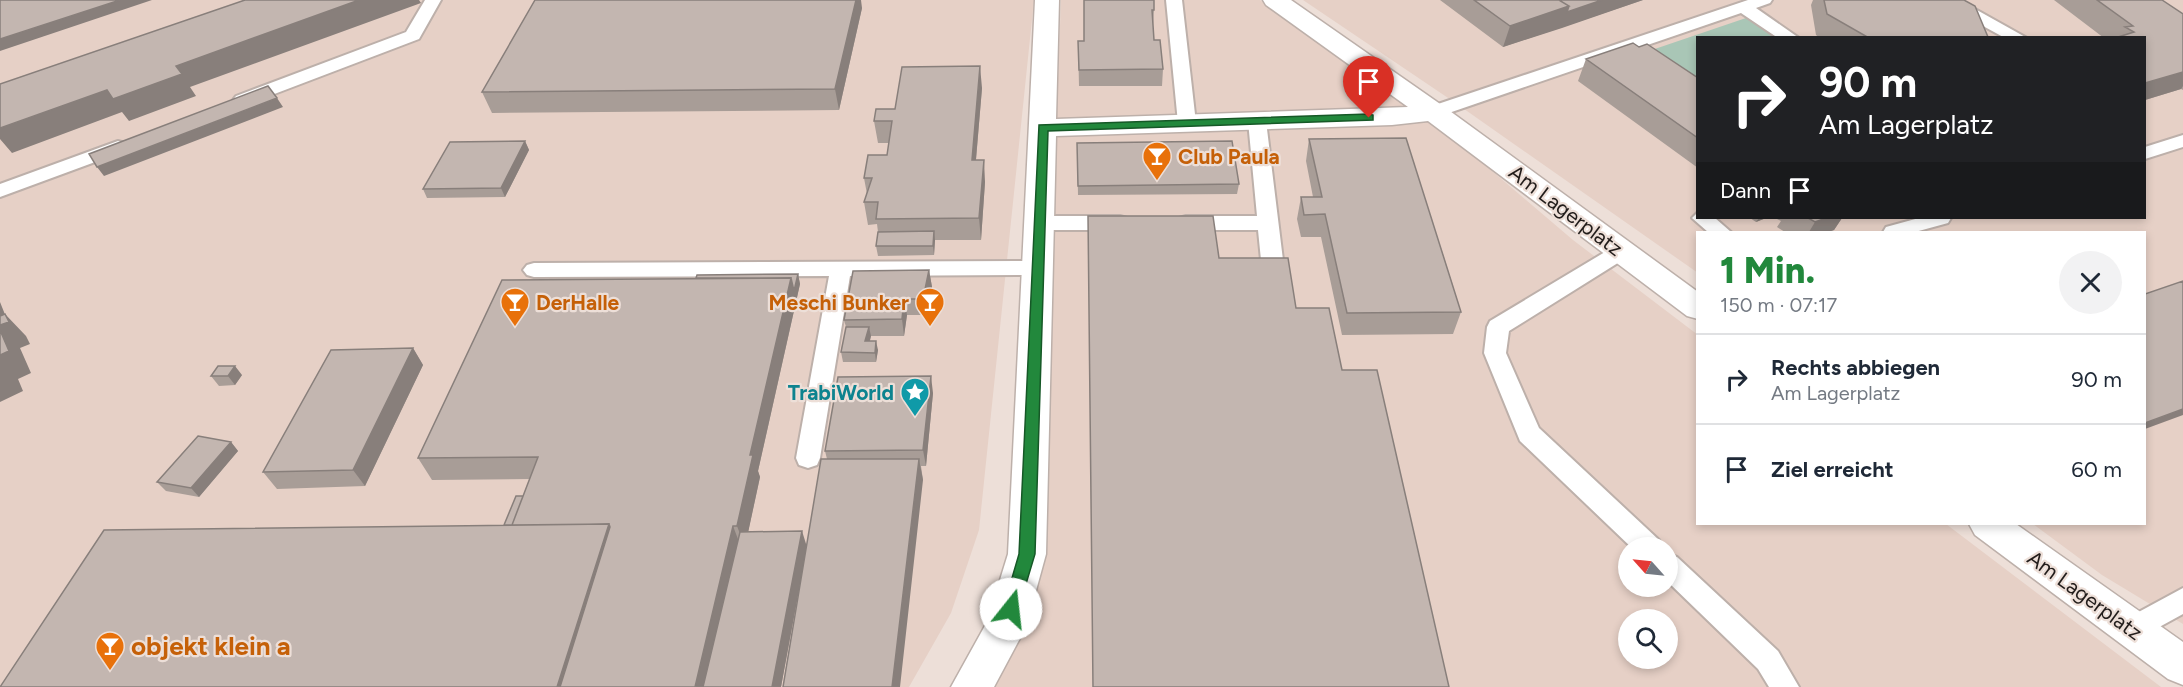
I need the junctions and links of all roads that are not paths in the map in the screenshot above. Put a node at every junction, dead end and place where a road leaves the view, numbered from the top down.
1 (432, 0) edge
2 (1047, 0) edge
3 (1174, 0) edge
4 (1275, 0) edge
5 (1764, 0) edge
6 (1947, 0) edge
7 (1742, 8) junction
8 (1788, 36) edge
9 (2015, 36) edge
10 (224, 106) edge
11 (1433, 112) junction
12 (1257, 121) junction
13 (1187, 123) junction
14 (1043, 128) junction
15 (137, 140) edge
16 (2183, 141) edge
17 (2146, 153) edge
18 (0, 191) edge
19 (1704, 219) edge
20 (1938, 219) edge
21 (1039, 223) junction
22 (1142, 223) edge
23 (1165, 223) edge
24 (1268, 223) junction
25 (1720, 231) edge
26 (1896, 231) edge
27 (1622, 252) junction
28 (1272, 260) edge
29 (1037, 268) junction
30 (841, 269) junction
31 (534, 270) dead end
32 (1694, 300) edge
33 (807, 458) dead end
34 (1989, 525) edge
35 (1638, 537) edge
36 (1678, 574) edge
37 (2183, 600) edge
38 (2132, 630) junction
39 (2183, 666) edge
40 (972, 687) edge
41 (1785, 687) edge

1 - 10 lane
2 - 14 street
3 - 13 lane
4 - 11 street, Am Lagerplatz
5 - 7 lane
6 - 9 lane
7 - 8 lane
7 - 11 lane
11 - 12 street
11 - 27 street, Am Lagerplatz
12 - 13 street
12 - 24 lane
13 - 14 street
14 - 21 street
15 - 18 lane
16 - 17 lane
19 - 25 lane
20 - 26 lane
21 - 22 lane
21 - 29 street
23 - 24 lane
24 - 28 lane
27 - 32 street, Am Lagerplatz
27 - 35 lane
29 - 30 lane
29 - 40 street
30 - 31 lane
30 - 33 lane
34 - 38 street, Am Lagerplatz
36 - 41 lane
37 - 38 lane
38 - 39 street, Am Lagerplatz

